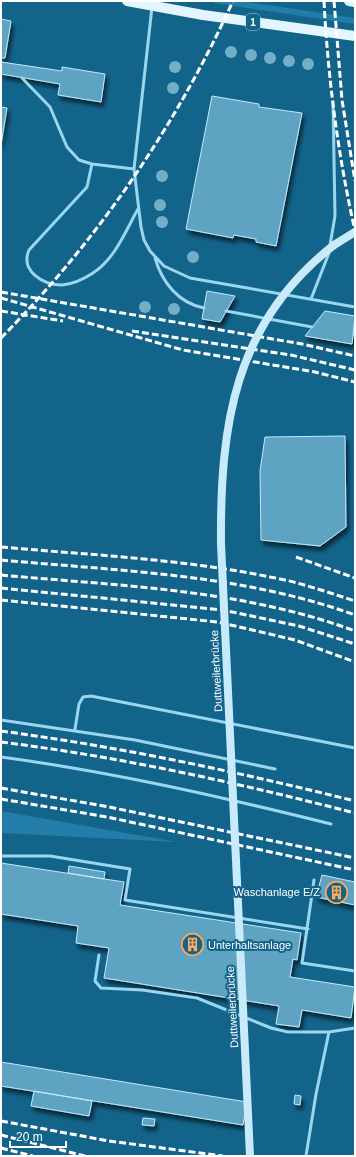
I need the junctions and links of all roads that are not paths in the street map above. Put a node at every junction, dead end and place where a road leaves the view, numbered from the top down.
1 (128, 1) edge
2 (349, 1) edge
3 (355, 2) edge
4 (152, 3) edge
5 (355, 36) edge
6 (22, 78) dead end
7 (333, 102) dead end
8 (92, 164) junction
9 (134, 169) junction
10 (138, 208) junction
11 (355, 232) edge
12 (154, 256) junction
13 (311, 299) junction
14 (355, 307) edge
15 (204, 308) dead end
16 (226, 312) dead end
17 (312, 327) dead end
18 (1, 720) edge
19 (75, 730) junction
20 (355, 748) edge
21 (1, 757) edge
22 (275, 769) dead end
23 (331, 824) dead end
24 (1, 856) edge
25 (314, 880) dead end
26 (308, 929) junction
27 (99, 955) dead end
28 (355, 971) edge
29 (355, 1028) edge
30 (329, 1032) junction
31 (250, 1156) edge
32 (306, 1156) edge

1 - 4 main road, 1
2 - 3 main road
4 - 5 main road, 1
4 - 9 lane
6 - 8 lane
7 - 13 lane
8 - 9 lane
8 - 10 lane
9 - 10 lane
10 - 12 lane
11 - 31 street, Duttweilerbrücke, bridge
12 - 13 lane
12 - 15 lane
13 - 14 lane
16 - 17 lane
18 - 19 lane
19 - 20 lane
19 - 22 lane
21 - 23 lane
24 - 26 lane
25 - 26 lane
26 - 28 lane
27 - 30 lane
29 - 30 lane
30 - 32 lane

